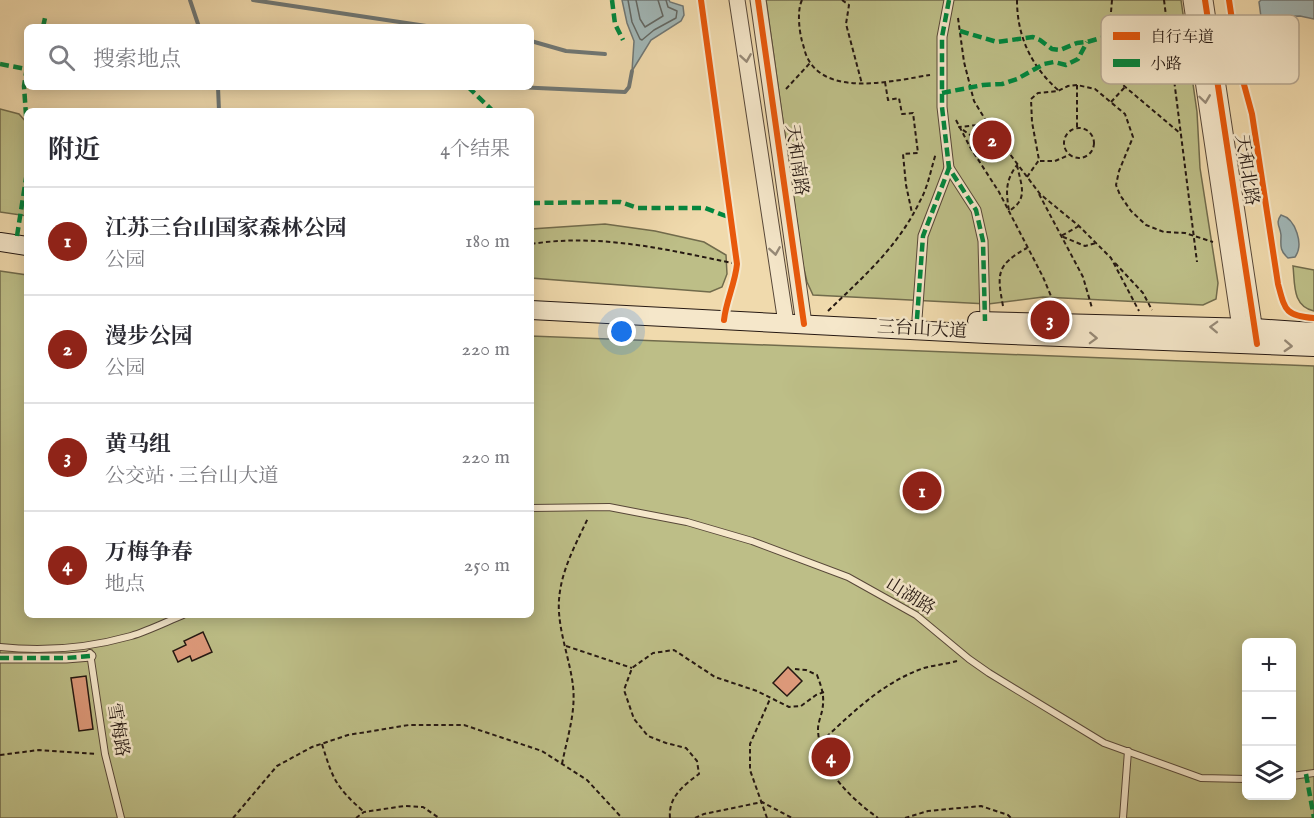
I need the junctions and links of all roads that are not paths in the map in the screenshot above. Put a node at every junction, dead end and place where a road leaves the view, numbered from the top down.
1 (737, 0) edge
2 (758, 0) edge
3 (950, 0) edge
4 (1191, 0) edge
5 (1205, 0) edge
6 (1193, 15) edge
7 (1207, 15) edge
8 (1203, 84) edge
9 (1216, 84) edge
10 (949, 168) junction
11 (0, 233) edge
12 (24, 237) edge
13 (0, 242) edge
14 (24, 246) edge
15 (534, 300) edge
16 (534, 310) edge
17 (794, 318) junction
18 (917, 319) junction
19 (985, 321) junction
20 (1314, 332) edge
21 (1248, 336) junction
22 (1314, 347) edge
23 (534, 508) edge
24 (176, 618) edge
25 (0, 647) edge
26 (90, 651) junction
27 (0, 658) edge
28 (1128, 752) junction
29 (1314, 773) edge
30 (1296, 775) edge
31 (1242, 779) edge
32 (121, 818) edge
33 (1123, 818) edge

1 -> 17 street, 天和南路
2 - 17 street, 天和南路
3 - 10 street
4 -> 6 street, 天和北路
5 - 7 street, 天和北路
8 -> 21 street, 天和北路
9 - 21 street, 天和北路
10 - 18 street
10 - 19 street
11 - 12 main road
13 - 14 main road
15 - 17 main road, 三台山大道
16 - 17 main road, 三台山大道
17 - 18 main road, 三台山大道
17 -> 21 main road, 三台山大道
18 - 19 main road, 三台山大道
21 -> 19 main road, 三台山大道
20 - 21 main road, 三台山大道
21 -> 22 main road, 三台山大道
23 - 28 lane, 山湖路
24 - 26 lane
25 - 26 lane
26 - 27 street
26 - 32 lane, 雪梅路
28 - 31 lane, 山湖路
28 - 33 lane
29 - 30 lane

